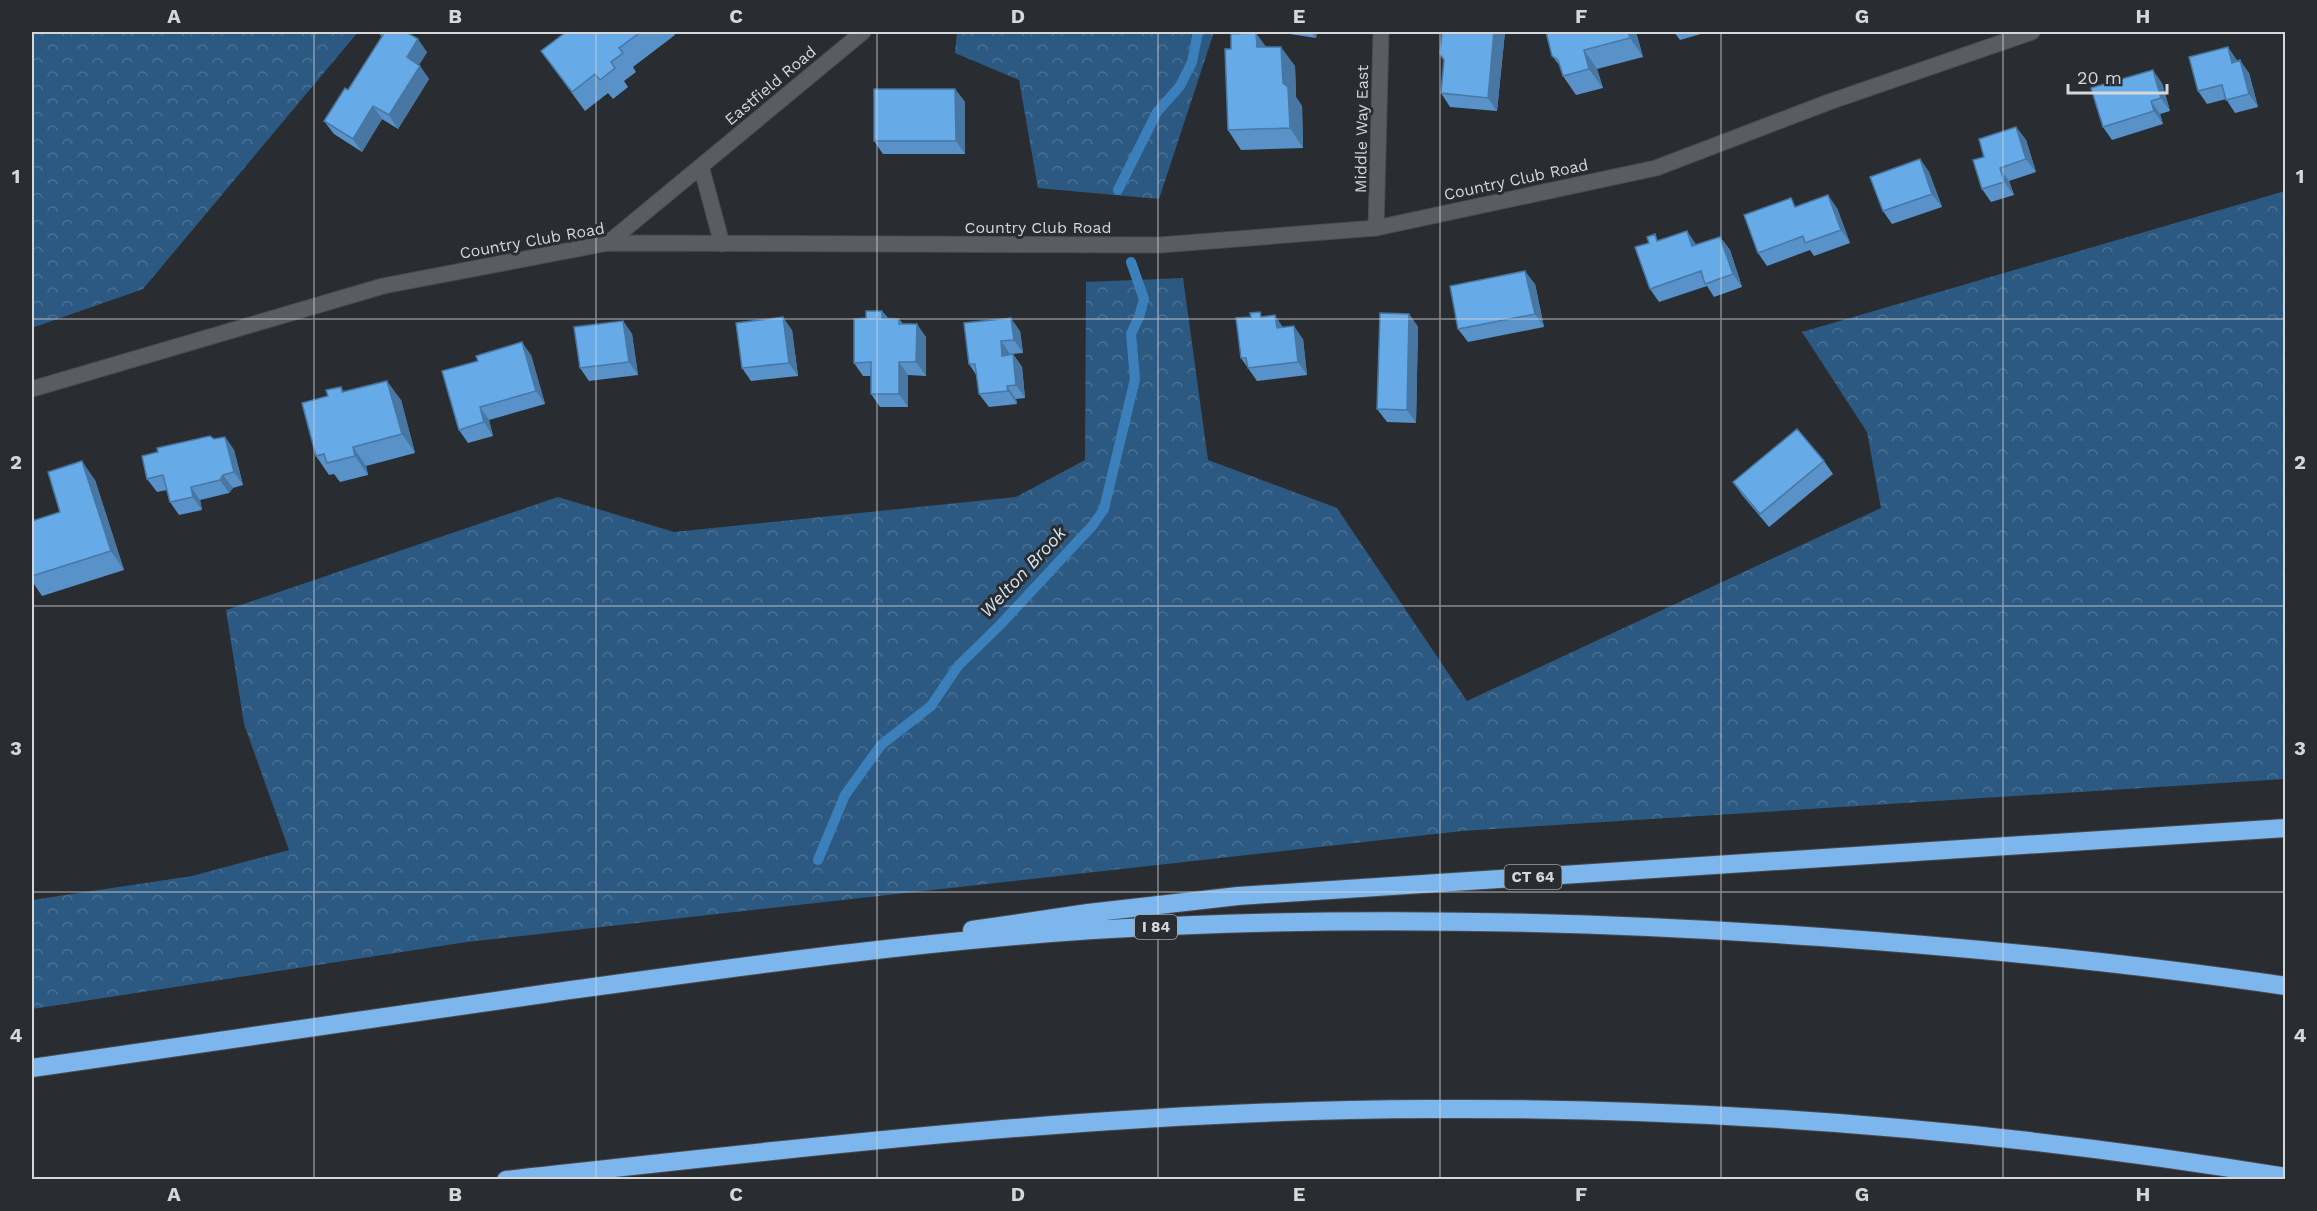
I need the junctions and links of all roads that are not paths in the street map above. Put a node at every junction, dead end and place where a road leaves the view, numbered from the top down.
1 (863, 32) edge
2 (1381, 32) edge
3 (2032, 32) edge
4 (701, 166) junction
5 (1376, 228) junction
6 (608, 243) junction
7 (722, 244) junction
8 (32, 390) edge
9 (2286, 828) edge
10 (784, 962) junction
11 (2286, 986) edge
12 (32, 1068) edge
13 (2286, 1177) edge
14 (507, 1179) edge

1 - 4 street, Eastfield Road
2 - 5 street, Middle Way East
3 - 5 street, Country Club Road
4 - 6 street, Eastfield Road
4 - 7 street
5 - 7 street, Country Club Road
6 - 7 street, Country Club Road
6 - 8 street, Country Club Road
9 - 10 highway, CT 64
10 - 11 highway, I 84
10 - 12 highway, I 84
13 - 14 highway

